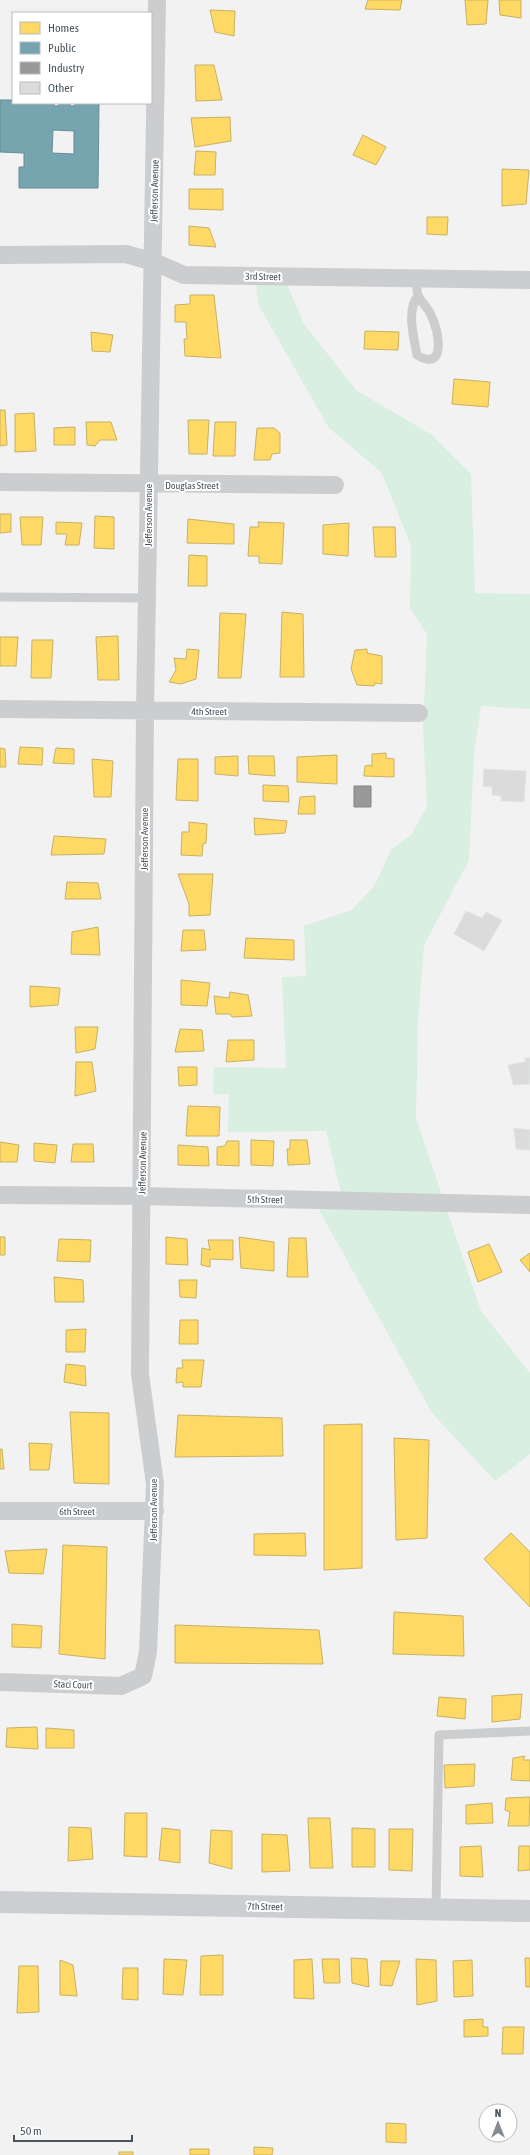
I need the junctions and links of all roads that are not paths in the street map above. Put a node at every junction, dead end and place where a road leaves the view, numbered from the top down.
1 (156, 0) edge
2 (0, 255) edge
3 (154, 262) junction
4 (530, 280) edge
5 (417, 287) junction
6 (0, 482) edge
7 (148, 485) junction
8 (336, 485) dead end
9 (0, 597) edge
10 (148, 598) junction
11 (0, 709) edge
12 (145, 710) junction
13 (419, 713) dead end
14 (0, 1195) edge
15 (141, 1196) junction
16 (530, 1205) edge
17 (0, 1511) edge
18 (155, 1511) junction
19 (143, 1676) joint
20 (0, 1682) edge
21 (530, 1731) edge
22 (0, 1902) edge
23 (436, 1908) junction
24 (530, 1911) edge

1 - 3 street, Jefferson Avenue
2 - 3 street, 3rd Street
3 - 5 street, 3rd Street
3 - 7 street, Jefferson Avenue
4 - 5 street, 3rd Street
5 - 5 lane
6 - 7 street, Douglas Street
7 - 8 street, Douglas Street
7 - 10 street, Jefferson Avenue
9 - 10 lane
10 - 12 street, Jefferson Avenue
11 - 12 street, 4th Street
12 - 13 street, 4th Street
12 - 15 street, Jefferson Avenue
14 - 15 street, 5th Street
15 - 16 street, 5th Street
15 - 18 street, Jefferson Avenue
17 - 18 street, 6th Street
18 - 19 street, Jefferson Avenue
19 - 20 street, Staci Court
21 - 23 lane
22 - 23 street, 7th Street
23 - 24 street, 7th Street

